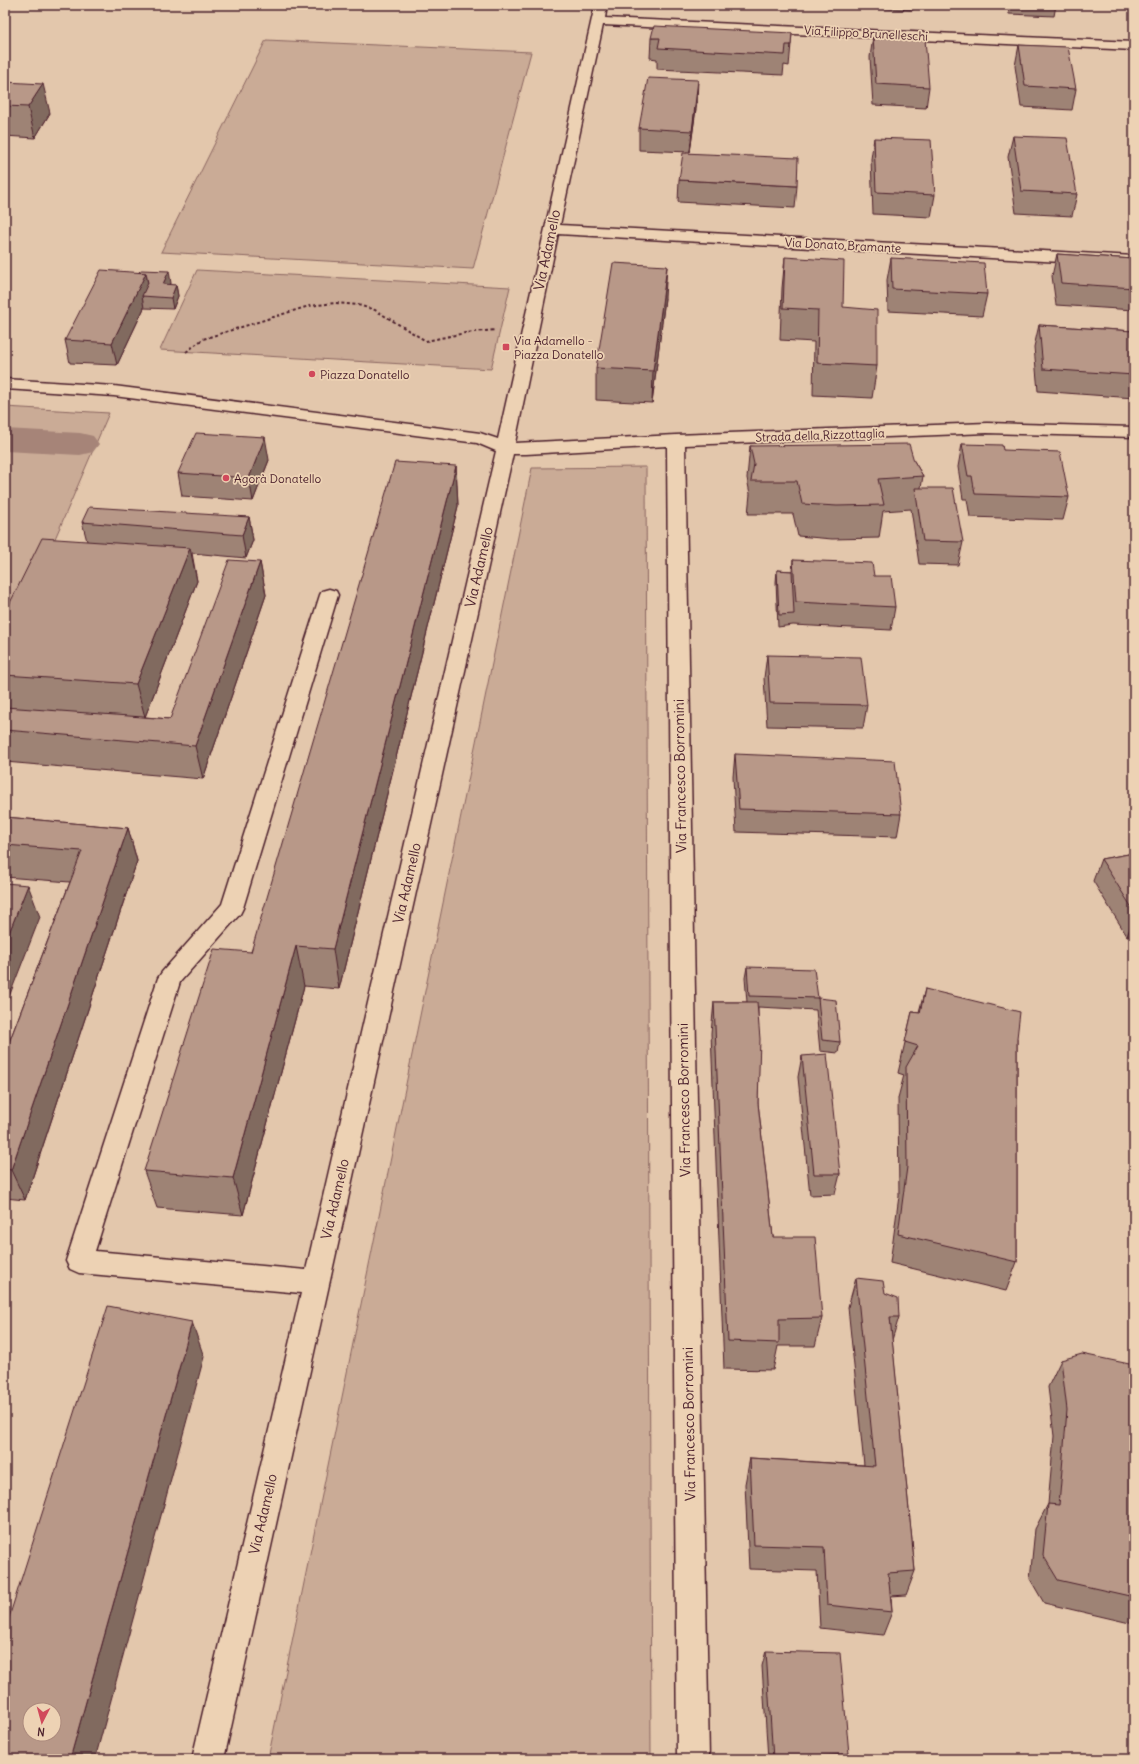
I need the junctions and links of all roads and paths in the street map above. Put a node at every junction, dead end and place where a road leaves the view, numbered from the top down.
1 (601, 5) edge
2 (597, 21) junction
3 (1134, 46) edge
4 (552, 229) junction
5 (1134, 261) edge
6 (502, 330) dead end
7 (186, 352) dead end
8 (5, 384) edge
9 (1134, 432) edge
10 (676, 440) junction
11 (505, 448) junction
12 (329, 595) dead end
13 (316, 1283) junction
14 (208, 1759) edge
15 (693, 1759) edge

1 - 2 street, Via Adamello
2 - 3 street, Via Filippo Brunelleschi
2 - 4 street, Via Adamello
4 - 5 street, Via Donato Bramante
4 - 11 street, Via Adamello
6 - 7 path
8 - 11 street
9 - 10 street, Strada della Rizzottaglia
10 - 11 street, Strada della Rizzottaglia
10 - 15 street, Via Francesco Borromini
11 - 13 street, Via Adamello
12 - 13 street
13 - 14 street, Via Adamello

